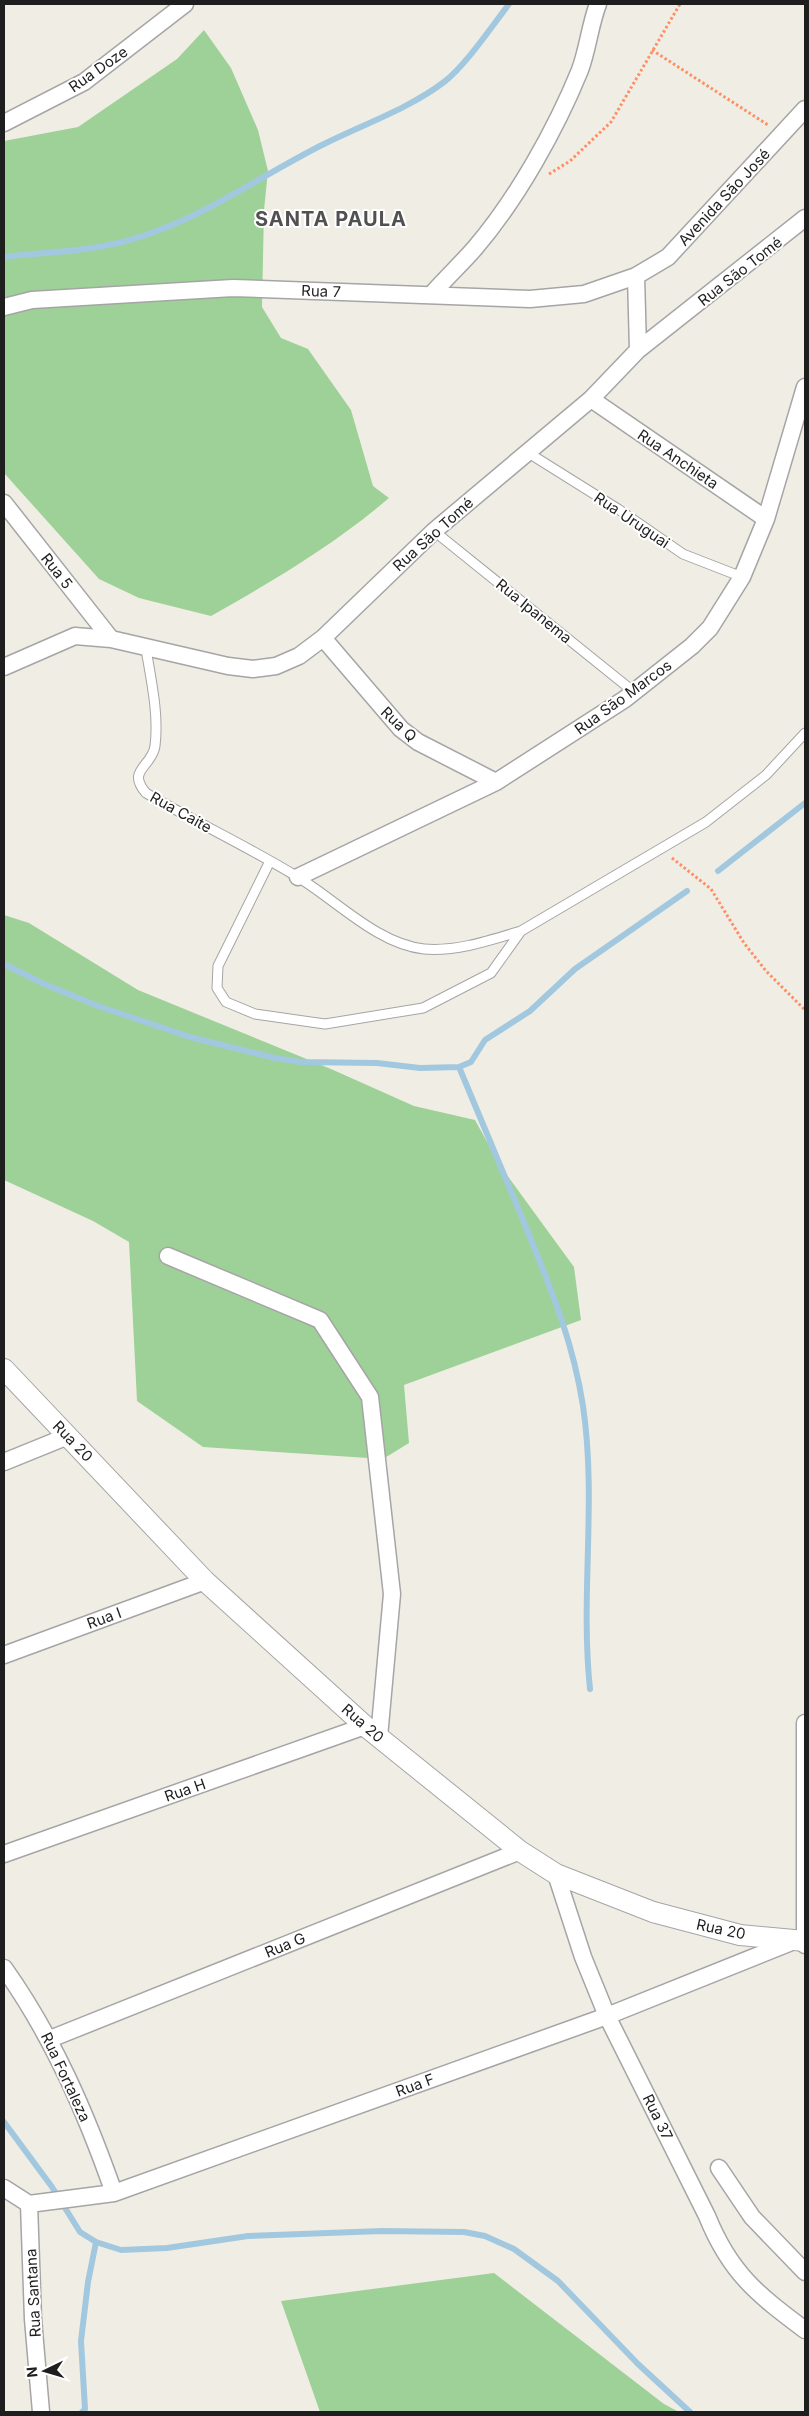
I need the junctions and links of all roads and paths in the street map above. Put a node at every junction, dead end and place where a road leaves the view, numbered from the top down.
1 (185, 4) edge
2 (598, 4) edge
3 (680, 4) edge
4 (652, 50) junction
5 (805, 109) edge
6 (4, 123) edge
7 (784, 135) junction
8 (546, 176) dead end
9 (805, 218) edge
10 (636, 276) junction
11 (430, 295) junction
12 (4, 307) edge
13 (638, 350) junction
14 (805, 387) edge
15 (591, 400) junction
16 (527, 452) junction
17 (4, 503) edge
18 (766, 518) junction
19 (434, 531) junction
20 (742, 577) junction
21 (111, 638) junction
22 (324, 638) junction
23 (146, 648) junction
24 (4, 667) edge
25 (634, 692) junction
26 (805, 733) edge
27 (496, 782) junction
28 (661, 850) junction
29 (270, 861) junction
30 (298, 877) junction
31 (521, 931) junction
32 (805, 1010) edge
33 (168, 1256) dead end
34 (4, 1369) edge
35 (68, 1436) junction
36 (4, 1462) edge
37 (205, 1580) junction
38 (4, 1655) edge
39 (805, 1723) edge
40 (372, 1732) junction
41 (520, 1851) junction
42 (4, 1854) edge
43 (556, 1874) junction
44 (802, 1942) edge
45 (4, 1968) edge
46 (608, 2016) junction
47 (50, 2040) junction
48 (719, 2168) dead end
49 (4, 2188) edge
50 (114, 2193) junction
51 (29, 2204) junction
52 (805, 2272) edge
53 (805, 2330) edge
54 (41, 2412) edge

1 - 6 street, Rua Doze
2 - 11 street
3 - 4 path
4 - 7 path
4 - 8 path
5 - 7 street, Avenida São José
7 - 10 street, Avenida São José
9 - 13 street, Rua São Tomé
10 - 11 street, Rua 7
10 - 13 street
11 - 12 street, Rua 7
13 - 15 street, Rua São Tomé
14 - 18 street, Rua São Marcos
15 - 16 street, Rua São Tomé
15 - 18 street, Rua Anchieta
16 - 19 street, Rua São Tomé
16 - 20 lane, Rua Uruguai
17 - 21 street, Rua 5
18 - 20 street, Rua São Marcos
19 - 22 street, Rua São Tomé
19 - 25 lane, Rua Ipanema
20 - 25 street, Rua São Marcos
21 - 23 street, Rua São Tomé
21 - 24 street, Rua São Tomé
22 - 23 street, Rua São Tomé
22 - 27 street, Rua Q
23 - 29 lane, Rua Caite
25 - 27 street, Rua São Marcos
26 - 28 lane
27 - 30 street, Rua São Marcos
28 - 31 lane
28 - 32 path
29 - 30 lane, Rua Caite
29 - 31 lane
30 - 31 lane, Rua Caite
33 - 40 street
34 - 35 street, Rua 20
35 - 36 street
35 - 37 street, Rua 20
37 - 38 street, Rua I
37 - 40 street, Rua 20
39 - 44 street
40 - 41 street, Rua 20
40 - 42 street, Rua H
41 - 43 street, Rua 20
41 - 47 street, Rua G
43 - 44 street, Rua 20
43 - 46 street, Rua 37
44 - 46 street, Rua F
45 - 47 street, Rua Fortaleza
46 - 50 street, Rua F
46 - 53 street, Rua 37
47 - 50 street, Rua Fortaleza
48 - 52 street
49 - 51 street
50 - 51 street, Rua F
51 - 54 street, Rua Santana

